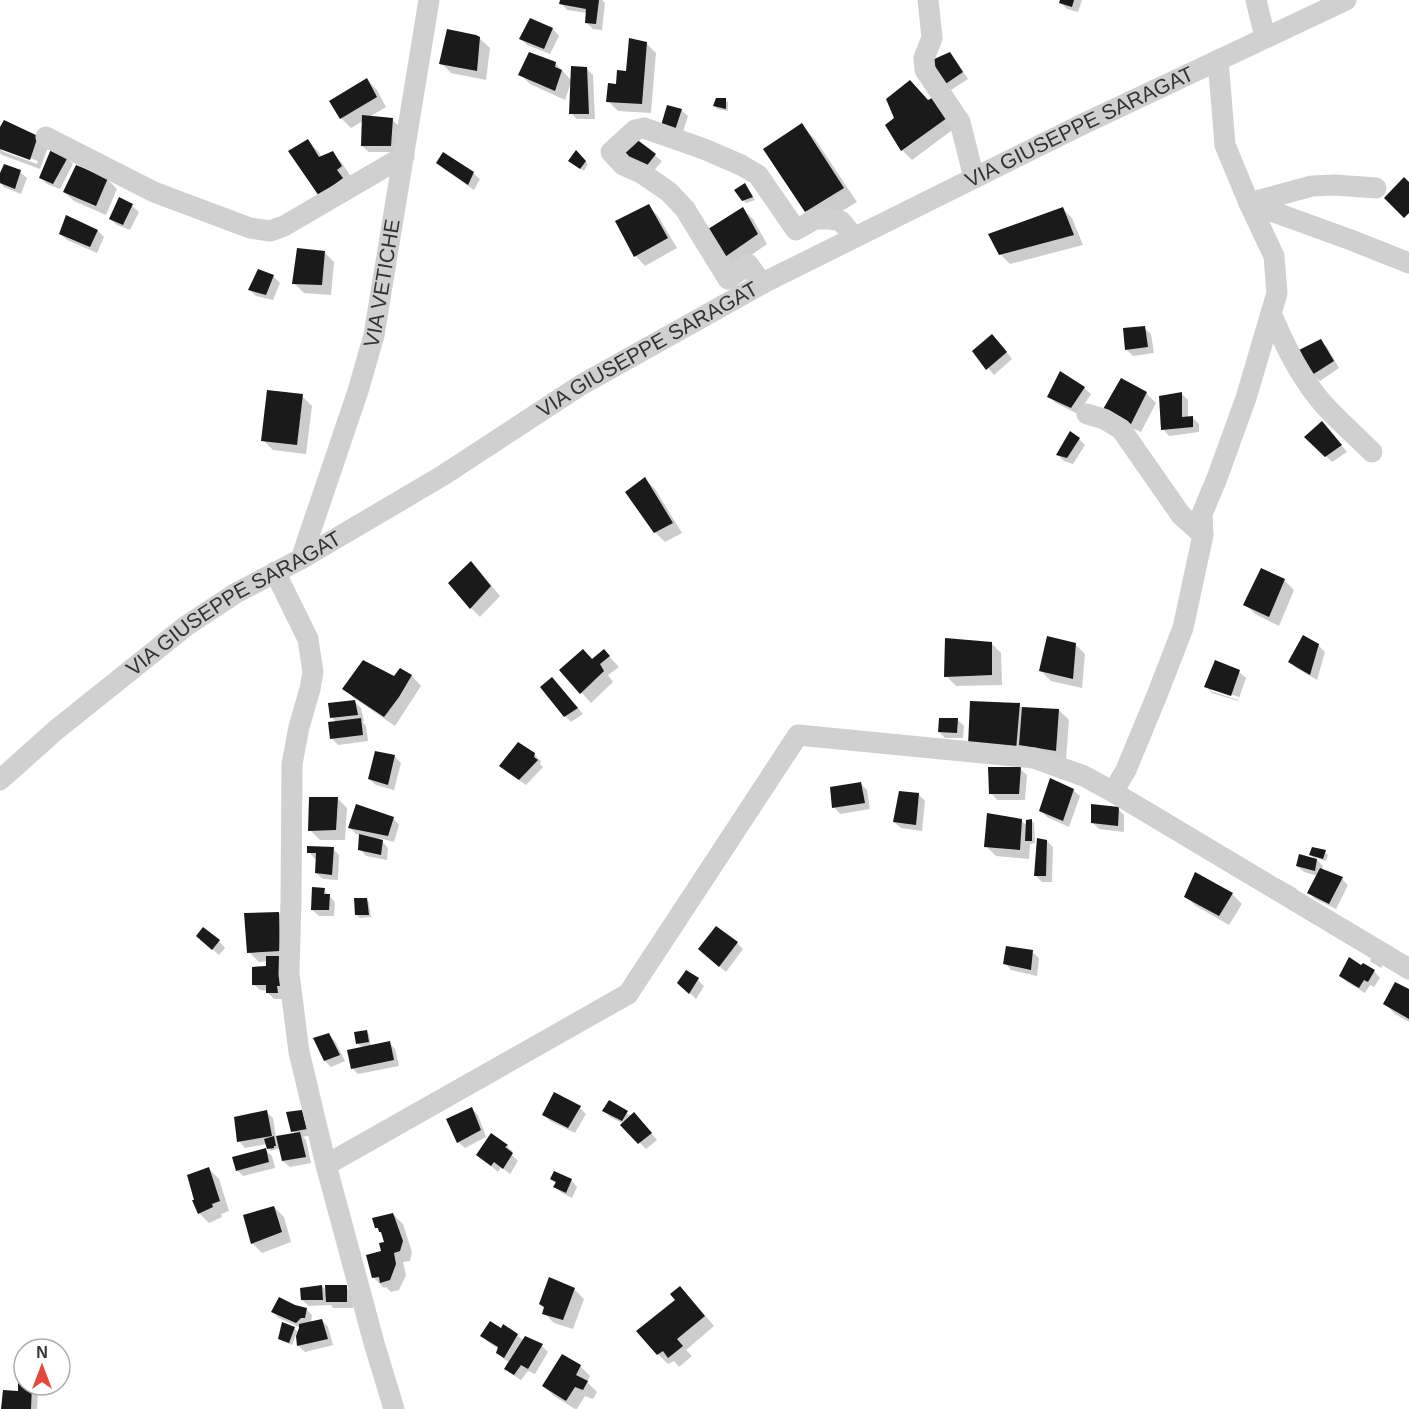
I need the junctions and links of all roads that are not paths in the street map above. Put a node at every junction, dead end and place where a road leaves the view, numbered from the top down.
1 (429, 0) edge
2 (928, 0) edge
3 (1257, 0) edge
4 (1346, 0) edge
5 (1265, 38) junction
6 (1218, 60) junction
7 (46, 137) dead end
8 (404, 156) junction
9 (974, 178) junction
10 (1376, 189) dead end
11 (1249, 203) junction
12 (854, 237) junction
13 (1409, 263) edge
14 (762, 284) junction
15 (1271, 313) junction
16 (1087, 414) dead end
17 (1372, 452) dead end
18 (1203, 535) junction
19 (301, 559) junction
20 (275, 572) junction
21 (0, 780) edge
22 (1113, 792) junction
23 (1409, 969) edge
24 (326, 1165) junction
25 (394, 1409) edge

1 - 8 street, VIA VETICHE
2 - 9 street
3 - 5 street
4 - 5 street, VIA GIUSEPPE SARAGAT
5 - 6 street, VIA GIUSEPPE SARAGAT
6 - 9 street, VIA GIUSEPPE SARAGAT
6 - 11 street
7 - 8 street
8 - 19 street, VIA VETICHE
9 - 12 street, VIA GIUSEPPE SARAGAT
10 - 11 street
11 - 13 street
11 - 15 street
12 - 14 street, VIA GIUSEPPE SARAGAT
12 - 14 street
14 - 19 street, VIA GIUSEPPE SARAGAT
15 - 17 street
15 - 18 street
16 - 18 street
18 - 22 street
19 - 20 street, VIA GIUSEPPE SARAGAT
20 - 21 street, VIA GIUSEPPE SARAGAT
20 - 24 street
22 - 23 street
22 - 24 street
24 - 25 street

